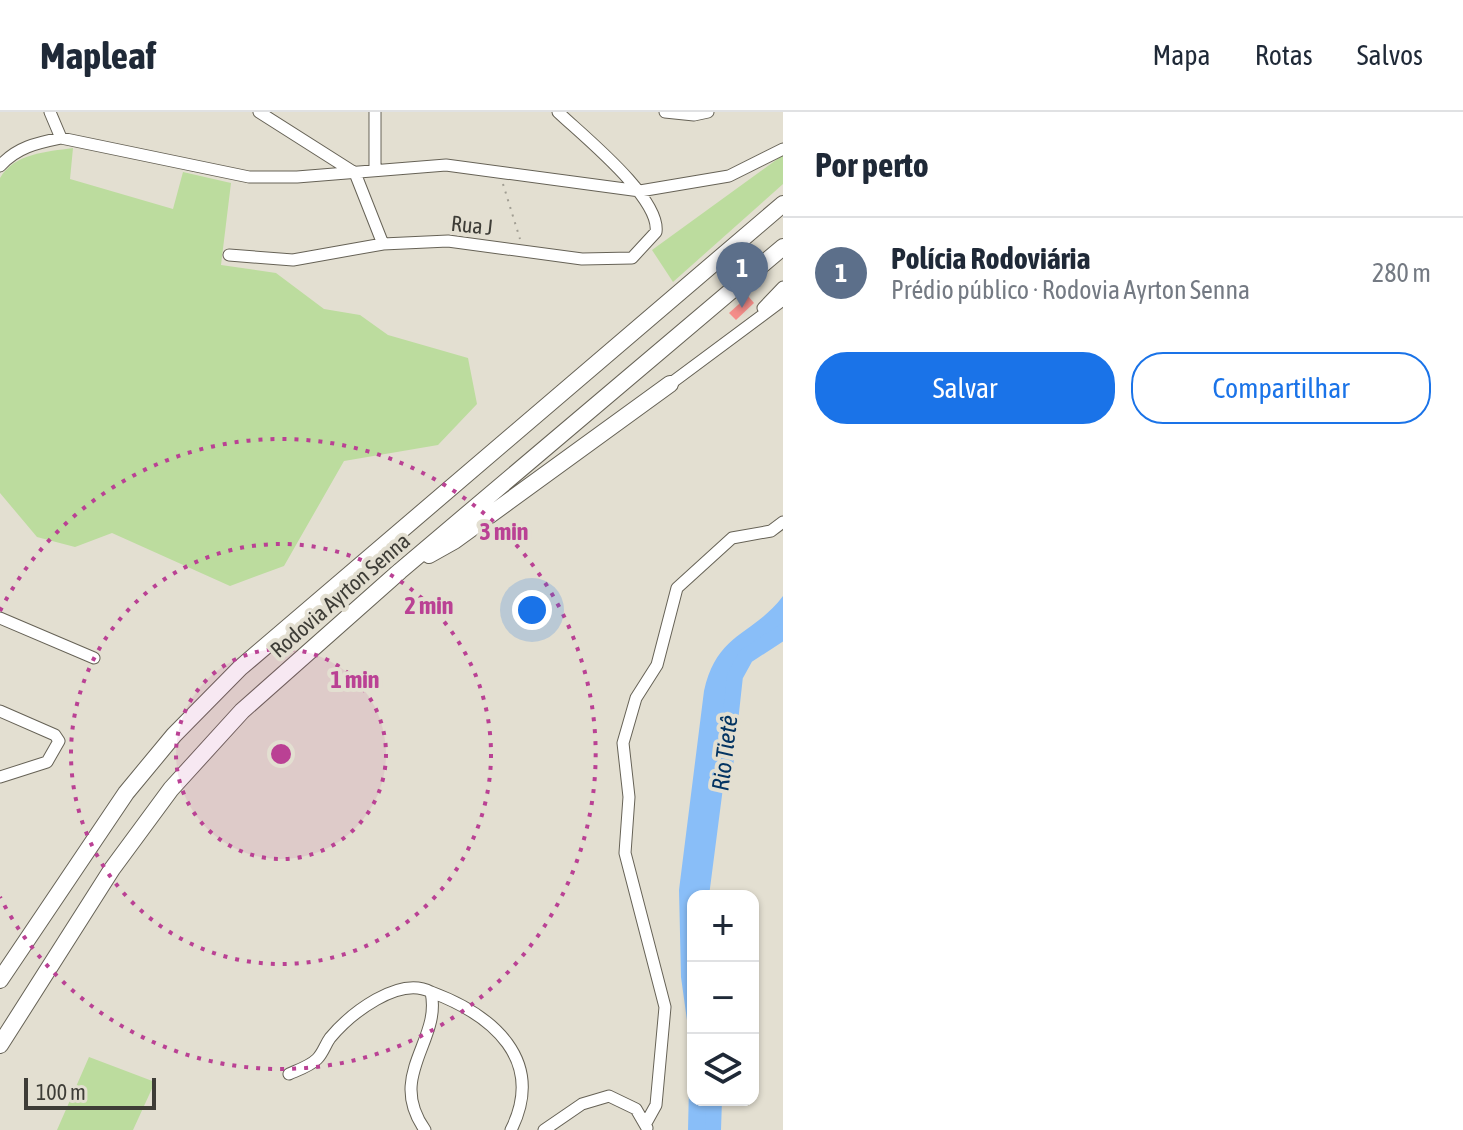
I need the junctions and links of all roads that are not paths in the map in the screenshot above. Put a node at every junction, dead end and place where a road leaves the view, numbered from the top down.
1 (50, 112) edge
2 (259, 112) edge
3 (375, 112) edge
4 (558, 112) edge
5 (665, 112) edge
6 (708, 112) edge
7 (61, 138) junction
8 (783, 149) edge
9 (0, 166) edge
10 (375, 170) junction
11 (355, 173) junction
12 (640, 191) junction
13 (783, 204) edge
14 (383, 244) junction
15 (783, 247) edge
16 (229, 255) dead end
17 (783, 287) edge
18 (783, 300) edge
19 (733, 336) junction
20 (670, 384) joint
21 (783, 522) edge
22 (400, 571) junction
23 (0, 618) edge
24 (94, 658) dead end
25 (0, 711) edge
26 (0, 777) edge
27 (0, 980) edge
28 (431, 992) junction
29 (0, 1045) edge
30 (289, 1074) dead end
31 (646, 1127) edge
32 (425, 1130) edge
33 (511, 1130) edge
34 (544, 1130) edge

1 - 7 street
2 - 11 street
3 - 10 street
4 - 12 street
5 - 6 street
7 - 9 street
7 - 11 street
8 - 12 street
10 - 11 street
10 - 12 street
11 - 14 street
12 - 14 street, Rua J
13 - 27 highway, Rodovia Ayrton Senna
14 - 16 street, Rua J
15 - 22 highway, Rodovia Ayrton Senna
17 - 19 street
18 - 19 street
19 - 20 street
20 - 22 highway
21 - 31 street
22 - 29 highway, Rodovia Ayrton Senna
23 - 24 street
25 - 26 street
28 - 30 street
28 - 32 street
28 - 33 street
31 - 34 street

